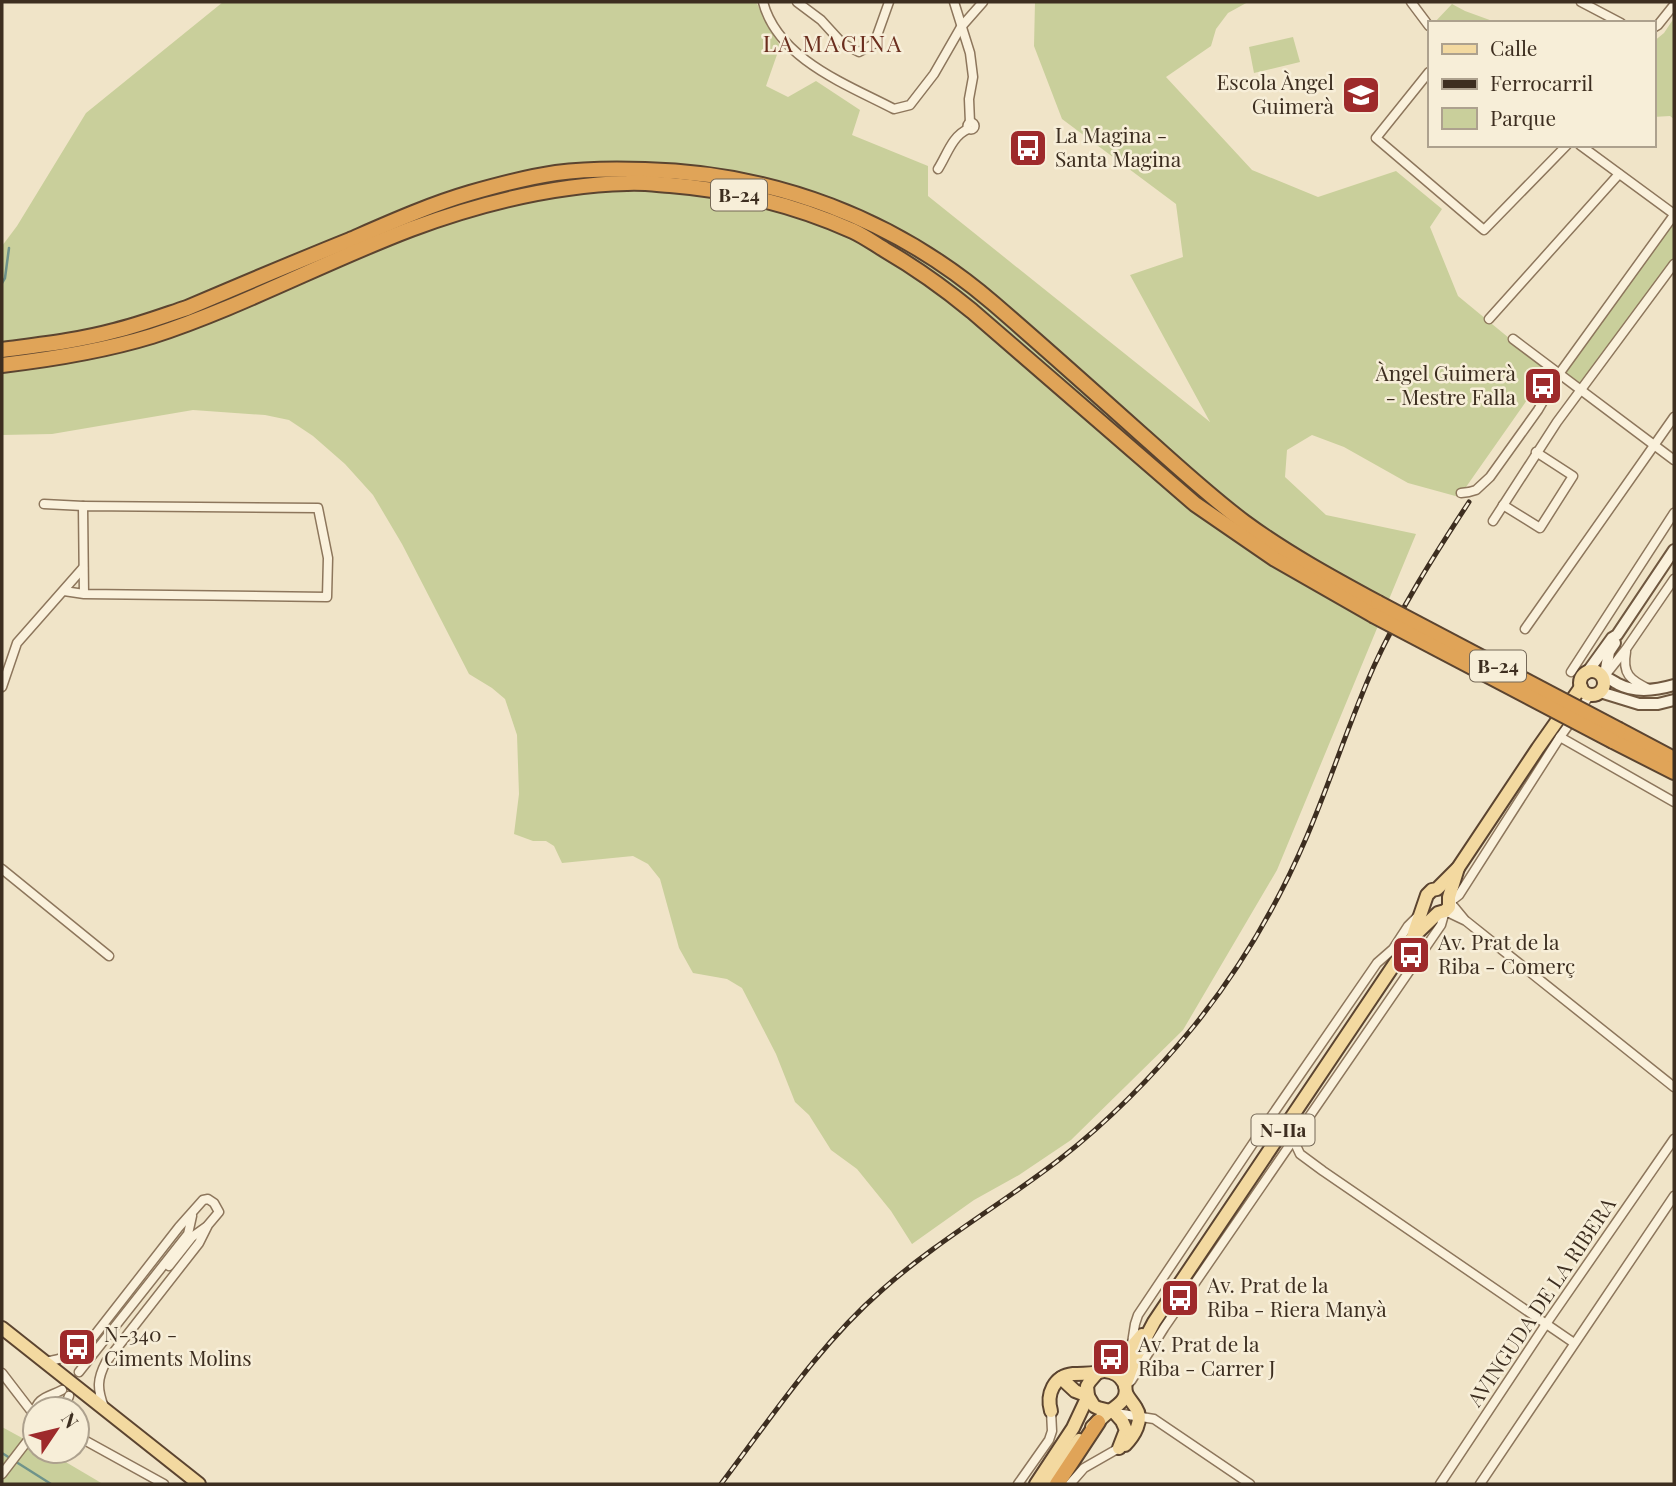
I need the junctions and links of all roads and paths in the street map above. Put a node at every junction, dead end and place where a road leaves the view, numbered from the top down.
1 (763, 2) edge
2 (797, 2) edge
3 (889, 2) edge
4 (954, 2) edge
5 (983, 2) edge
6 (1411, 2) edge
7 (1581, 2) edge
8 (1674, 5) edge
9 (1617, 21) edge
10 (1428, 25) edge
11 (961, 27) junction
12 (1655, 27) edge
13 (1428, 73) edge
14 (1565, 147) edge
15 (1583, 147) edge
16 (938, 169) dead end
17 (1619, 174) junction
18 (1674, 214) edge
19 (1674, 264) edge
20 (1489, 319) dead end
21 (1513, 339) dead end
22 (2, 350) edge
23 (2, 365) edge
24 (1559, 374) junction
25 (1581, 391) junction
26 (1674, 417) edge
27 (1654, 445) junction
28 (1536, 452) junction
29 (1674, 460) edge
30 (1461, 493) dead end
31 (44, 504) dead end
32 (1503, 505) junction
33 (83, 506) junction
34 (1674, 513) edge
35 (1493, 521) dead end
36 (1674, 550) edge
37 (83, 568) junction
38 (1674, 579) edge
39 (64, 591) junction
40 (84, 594) junction
41 (1375, 609) junction
42 (1525, 629) dead end
43 (1616, 635) junction
44 (1626, 649) junction
45 (1571, 671) dead end
46 (1595, 682) junction
47 (1674, 685) edge
48 (2, 687) edge
49 (1651, 690) junction
50 (1674, 700) edge
51 (1616, 735) junction
52 (1560, 737) junction
53 (1674, 752) edge
54 (1674, 759) edge
55 (1674, 774) edge
56 (1674, 802) edge
57 (1458, 868) junction
58 (2, 869) edge
59 (1437, 889) junction
60 (1445, 906) junction
61 (1423, 908) junction
62 (1412, 938) junction
63 (109, 956) dead end
64 (1674, 1087) edge
65 (1293, 1139) junction
66 (1674, 1139) edge
67 (1674, 1196) edge
68 (193, 1213) junction
69 (208, 1226) junction
70 (1154, 1322) junction
71 (1546, 1324) junction
72 (2, 1328) edge
73 (1574, 1343) junction
74 (1131, 1346) junction
75 (44, 1362) junction
76 (1101, 1372) junction
77 (2, 1373) edge
78 (1061, 1378) junction
79 (1125, 1389) junction
80 (1075, 1391) junction
81 (1088, 1396) junction
82 (21, 1397) edge
83 (105, 1410) junction
84 (1051, 1411) junction
85 (1113, 1412) junction
86 (1140, 1417) junction
87 (1098, 1422) junction
88 (91, 1444) edge
89 (1119, 1448) junction
90 (21, 1450) edge
91 (2, 1474) edge
92 (164, 1484) edge
93 (200, 1484) edge
94 (1018, 1484) edge
95 (1036, 1484) edge
96 (1046, 1484) edge
97 (1056, 1484) edge
98 (1070, 1484) edge
99 (1250, 1484) edge
100 (1440, 1484) edge
101 (1480, 1484) edge

1 - 11 street
2 - 3 street
4 - 11 street
5 - 11 street
6 - 10 street
7 - 9 street
8 - 12 street
11 - 16 street
13 - 14 street
15 - 17 street
17 - 18 street
17 - 20 street
18 - 24 street
19 - 25 street
21 - 24 street
22 - 41 highway, B-24
23 - 41 highway, B-24
24 - 25 street
24 - 30 street
25 - 27 street
25 - 28 street
26 - 27 street
27 - 29 street
27 - 42 street
28 - 32 street
28 - 32 street
31 - 33 street
32 - 35 street
33 - 37 street
33 - 40 street
34 - 45 street
36 - 43 main road
37 - 39 street
37 - 40 street
38 - 44 street
39 - 40 street
39 - 48 street
41 - 51 highway, B-24, bridge
43 - 46 main road
43 - 46 main road
44 - 46 street
44 - 49 street
46 - 49 main road
46 - 50 main road
46 - 52 street
46 - 57 main road, N-IIa
47 - 49 main road
51 - 53 highway
51 - 54 highway, B-24
51 - 55 highway, B-24
52 - 56 street
52 - 60 street
57 - 59 main road, N-IIa
57 - 60 main road, N-IIa
58 - 63 street
59 - 60 main road
59 - 61 main road, N-IIa
60 - 61 main road
60 - 62 main road, N-IIa
60 - 64 street
60 - 65 street
61 - 62 main road, N-IIa
61 - 74 street
62 - 70 main road, N-IIa
65 - 71 street
65 - 79 street
66 - 71 street, AVINGUDA DE LA RIBERA
67 - 73 street
68 - 69 street
68 - 69 street
68 - 75 street
69 - 83 street
70 - 74 main road, N-IIa
70 - 79 main road, N-IIa
71 - 73 street
71 - 100 street, AVINGUDA DE LA RIBERA
72 - 75 main road
73 - 101 street
74 - 76 main road, N-IIa
75 - 83 main road
76 - 78 main road
76 - 79 main road
76 - 81 main road, N-IIa
77 - 82 street
78 - 80 main road
78 - 84 main road
79 - 85 main road, N-IIa
79 - 86 main road
80 - 81 main road
80 - 84 main road
81 - 85 main road
81 - 95 main road, N-IIa
83 - 93 main road
84 - 94 street
85 - 86 street
85 - 87 main road, N-IIa
85 - 89 main road
86 - 89 main road
86 - 99 street
87 - 96 main road, N-IIa
87 - 97 highway
88 - 92 street
89 - 98 street
90 - 91 street

